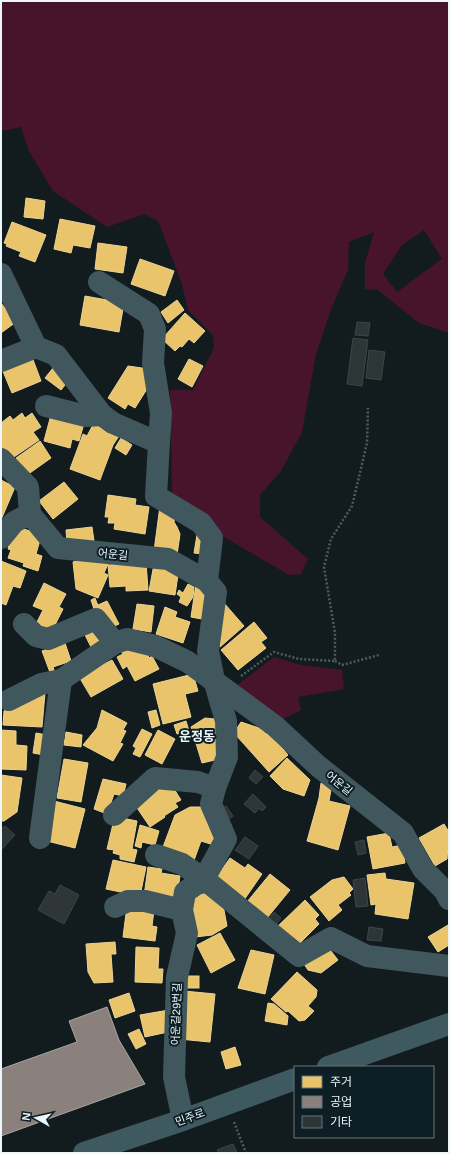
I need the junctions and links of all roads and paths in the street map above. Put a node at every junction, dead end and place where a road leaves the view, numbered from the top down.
1 (1, 274) edge
2 (99, 282) dead end
3 (36, 347) junction
4 (1, 361) edge
5 (46, 406) dead end
6 (368, 408) dead end
7 (102, 415) junction
8 (158, 443) junction
9 (1, 459) edge
10 (30, 514) junction
11 (1, 538) edge
12 (207, 581) junction
13 (24, 624) dead end
14 (115, 643) junction
15 (379, 655) dead end
16 (335, 661) junction
17 (61, 680) junction
18 (214, 680) junction
19 (9, 700) dead end
20 (215, 788) junction
21 (114, 815) dead end
22 (40, 838) dead end
23 (156, 855) dead end
24 (204, 879) junction
25 (449, 899) edge
26 (115, 907) dead end
27 (182, 910) junction
28 (449, 966) edge
29 (449, 1024) edge
30 (331, 1066) edge
31 (294, 1079) edge
32 (226, 1103) junction
33 (182, 1120) junction
34 (84, 1153) edge
35 (246, 1153) edge

1 - 3 street
2 - 8 street
3 - 4 street
3 - 7 street
5 - 7 street
6 - 16 path
7 - 8 street
8 - 12 street
9 - 10 street
10 - 11 street
10 - 12 street, 어운길
12 - 18 street
13 - 14 street
14 - 17 street, 어운길
14 - 18 street, 어운길
15 - 16 path
16 - 18 path
17 - 19 street, 어운길
17 - 22 street
18 - 20 street, 어운길29번길
18 - 25 street, 어운길
20 - 21 street
20 - 24 street, 어운길29번길
23 - 24 street
24 - 27 street, 어운길29번길
24 - 28 street
26 - 27 street
27 - 33 street, 어운길29번길
29 - 30 main road
31 - 32 main road, 민주로
32 - 33 main road, 민주로
32 - 35 path
33 - 34 main road, 민주로

